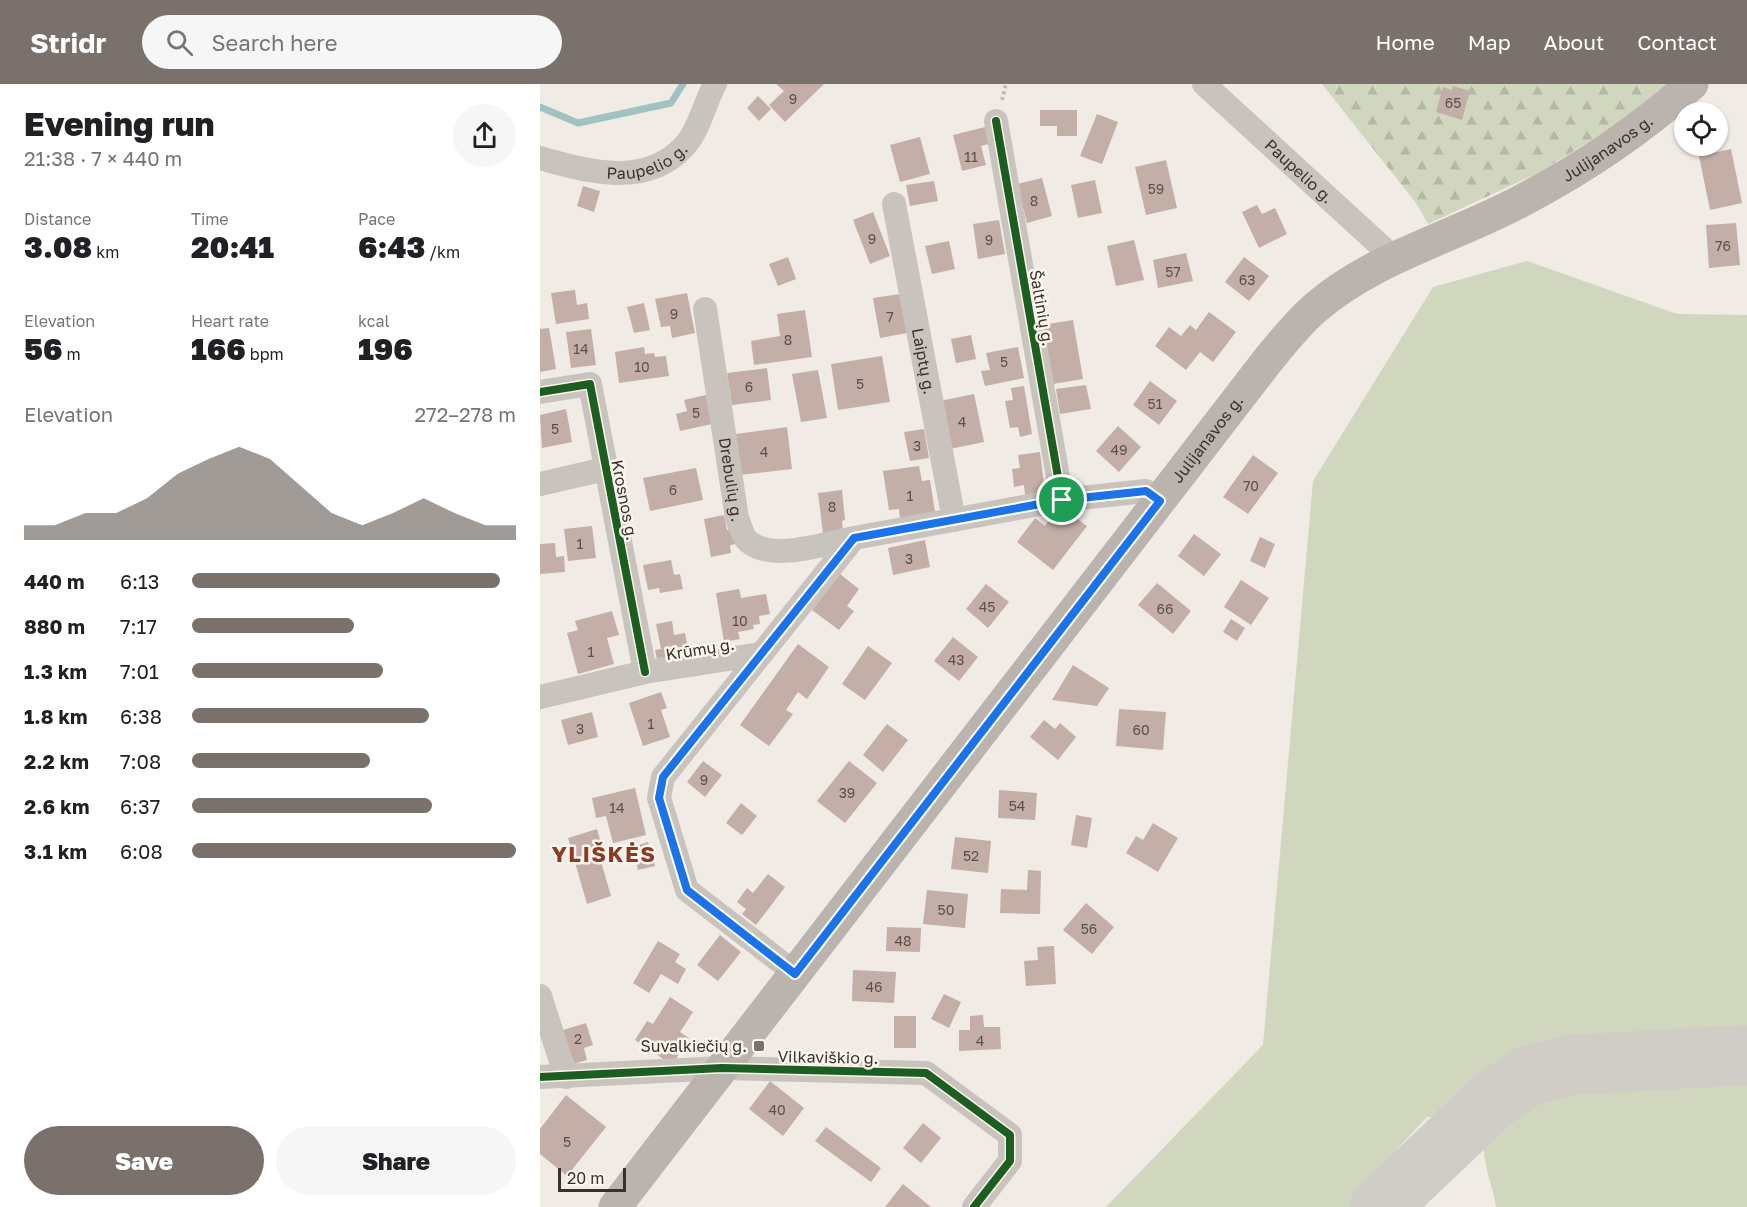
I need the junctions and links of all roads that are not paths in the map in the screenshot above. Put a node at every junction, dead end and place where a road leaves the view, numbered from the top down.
1 (715, 84) edge
2 (1204, 84) edge
3 (1692, 84) edge
4 (996, 121) dead end
5 (540, 158) edge
6 (894, 204) dead end
7 (1395, 259) junction
8 (705, 309) dead end
9 (540, 392) edge
10 (605, 469) junction
11 (540, 484) edge
12 (1062, 500) junction
13 (1160, 501) junction
14 (954, 520) junction
15 (854, 538) junction
16 (760, 654) junction
17 (645, 672) junction
18 (540, 697) edge
19 (795, 974) junction
20 (540, 996) edge
21 (722, 1068) junction
22 (540, 1077) edge
23 (566, 1077) junction
24 (615, 1207) edge
25 (974, 1207) edge

1 - 5 street, Paupelio g.
2 - 7 street, Paupelio g.
3 - 7 main road, Julijanavos g.
4 - 12 street, Šaltinių g.
6 - 14 street, Laiptų g.
7 - 13 main road, Julijanavos g.
8 - 15 street, Drebulių g.
9 - 10 street, Krosnos g.
10 - 11 street
10 - 17 street, Krosnos g.
12 - 13 street
12 - 14 street
13 - 19 main road, Julijanavos g.
14 - 15 street
15 - 16 street
16 - 17 street, Krūmų g.
16 - 19 street
17 - 18 street, Krūmų g.
19 - 21 main road, Julijanavos g.
20 - 23 street
21 - 23 street, Vilkaviškio g.
21 - 24 main road, Julijanavos g.
21 - 25 street, Vilkaviškio g.
22 - 23 street, Vilkaviškio g.

